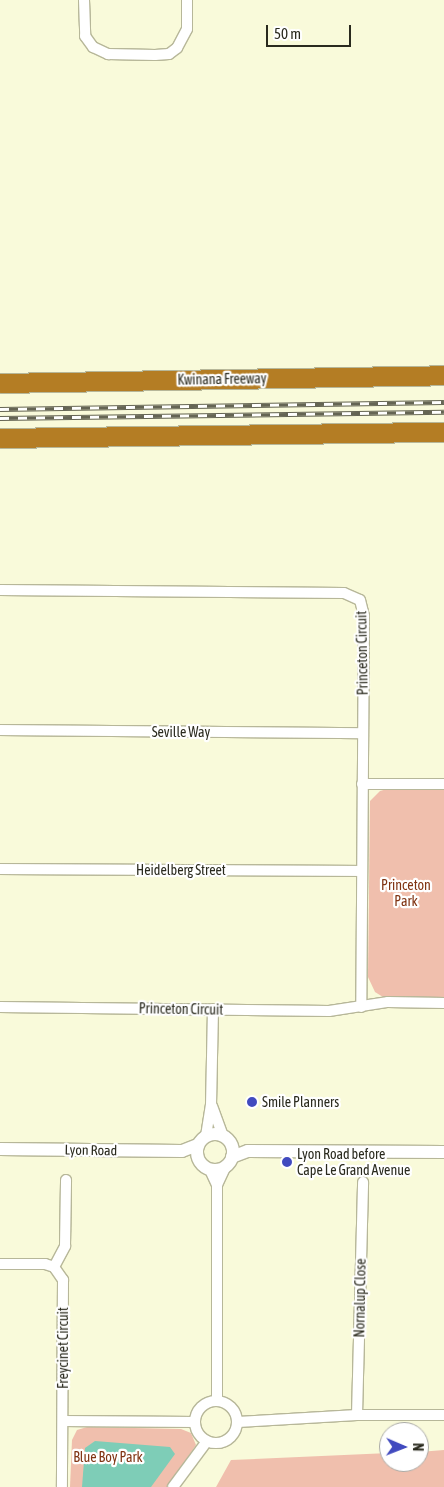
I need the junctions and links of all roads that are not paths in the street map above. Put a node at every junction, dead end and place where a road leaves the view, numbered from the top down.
1 (84, 0) edge
2 (186, 0) edge
3 (444, 375) edge
4 (0, 383) edge
5 (444, 432) edge
6 (315, 435) junction
7 (0, 438) edge
8 (444, 443) edge
9 (0, 590) edge
10 (0, 730) edge
11 (362, 733) junction
12 (362, 784) junction
13 (444, 784) edge
14 (0, 869) edge
15 (362, 871) junction
16 (444, 1003) edge
17 (0, 1007) edge
18 (361, 1007) junction
19 (213, 1009) junction
20 (211, 1105) junction
21 (202, 1141) junction
22 (0, 1149) edge
23 (182, 1151) junction
24 (228, 1151) junction
25 (444, 1152) edge
26 (205, 1166) junction
27 (66, 1180) dead end
28 (363, 1182) dead end
29 (217, 1185) junction
30 (0, 1264) edge
31 (54, 1267) junction
32 (217, 1401) junction
33 (357, 1415) junction
34 (444, 1415) edge
35 (63, 1421) junction
36 (195, 1422) junction
37 (238, 1422) junction
38 (207, 1441) junction
39 (62, 1487) edge
40 (173, 1487) edge

1 - 2 street
3 - 4 highway, Kwinana Freeway
5 - 6 highway
6 - 7 highway
6 - 8 highway
9 - 11 street, Princeton Circuit
10 - 11 street, Seville Way
11 - 12 street, Princeton Circuit
12 - 13 street
12 - 15 street, Princeton Circuit
14 - 15 street, Heidelberg Street
15 - 18 street, Princeton Circuit
16 - 18 street, Princeton Circuit
17 - 19 street, Princeton Circuit
18 - 19 street, Princeton Circuit
19 - 20 street
20 - 21 street
20 - 24 street
21 - 23 street, Lyon Road
21 - 24 street, Lyon Road
21 - 26 street
22 - 23 street, Lyon Road
23 - 26 street
24 - 25 street
24 - 26 street
24 - 29 street
26 - 29 street
27 - 31 street
28 - 33 street, Nornalup Close
29 - 32 street
30 - 31 street
31 - 35 street, Freycinet Circuit
32 - 36 street
32 - 37 street
33 - 34 street
33 - 37 street
35 - 36 street
35 - 39 street, Freycinet Circuit
36 - 38 street
37 - 38 street
38 - 40 street

